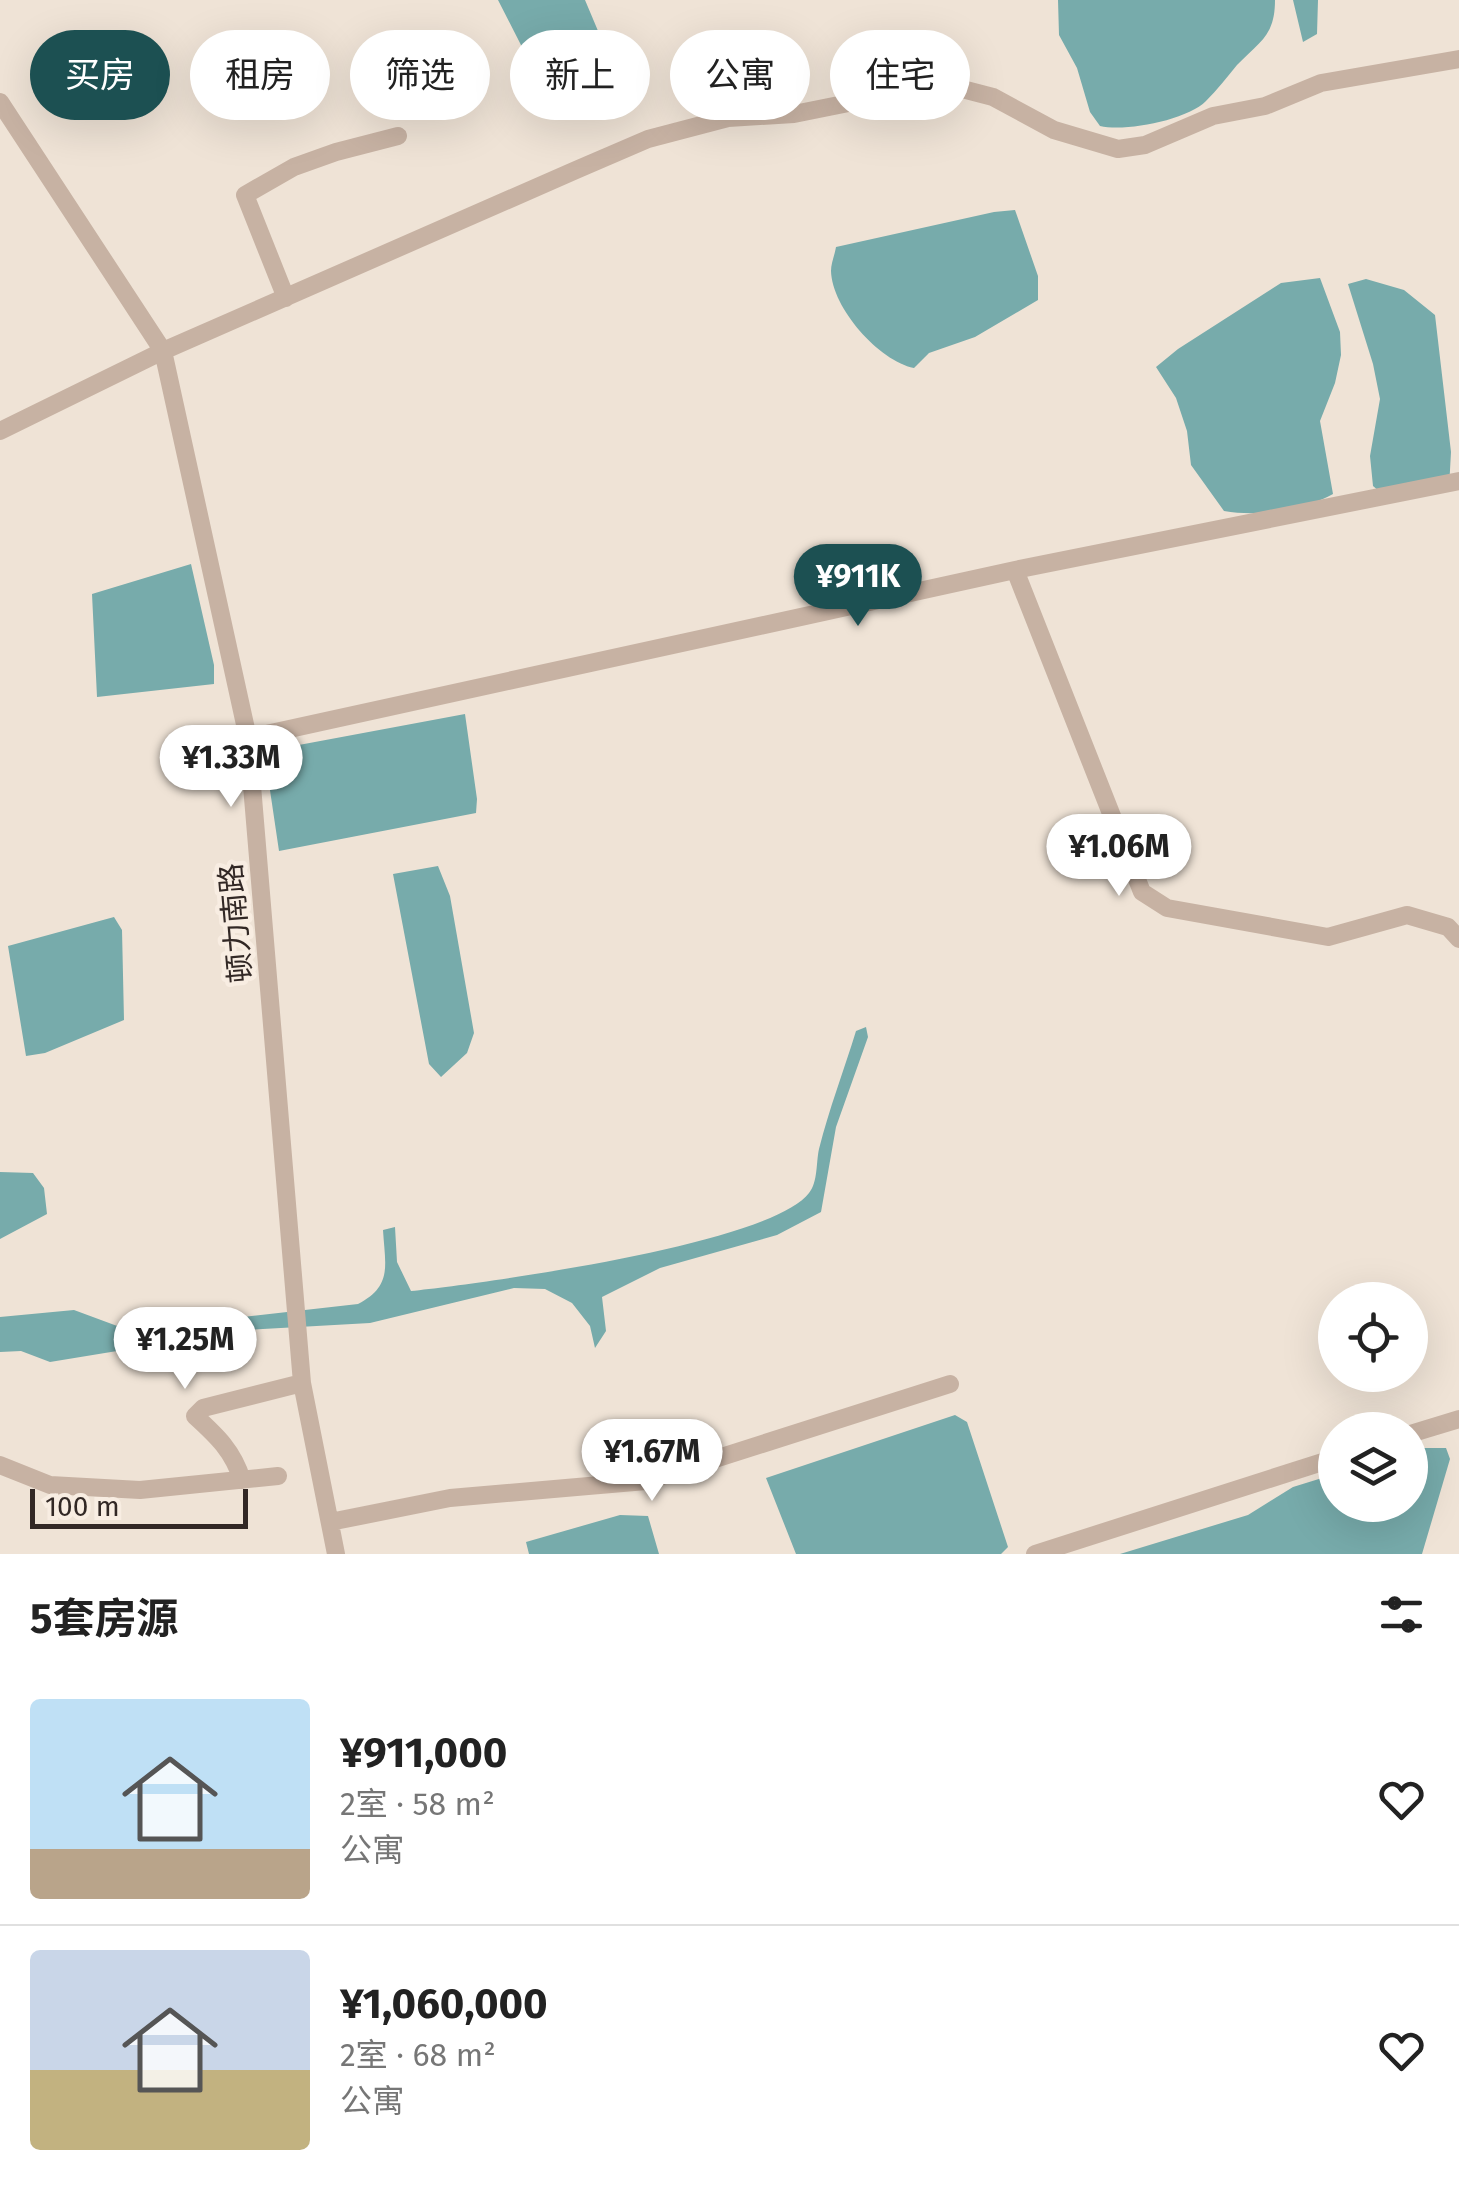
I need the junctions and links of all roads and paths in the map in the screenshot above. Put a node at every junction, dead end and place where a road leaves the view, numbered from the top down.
1 (1459, 58) edge
2 (0, 102) edge
3 (398, 136) dead end
4 (286, 298) junction
5 (163, 351) junction
6 (0, 431) edge
7 (1459, 482) edge
8 (1015, 570) junction
9 (248, 738) junction
10 (1459, 939) edge
11 (302, 1383) junction
12 (950, 1384) dead end
13 (1459, 1420) edge
14 (1428, 1429) edge
15 (1318, 1463) edge
16 (0, 1464) edge
17 (278, 1476) dead end
18 (242, 1480) junction
19 (330, 1522) junction
20 (336, 1554) edge
21 (1035, 1554) edge

1 - 4 street
2 - 5 street, 顿力南路
3 - 4 street
4 - 5 street
5 - 6 street
5 - 9 street, 顿力南路
7 - 8 street
8 - 9 street
8 - 10 street
9 - 11 street, 顿力南路
11 - 18 street
11 - 19 street, 顿力南路
12 - 19 street
13 - 14 street
15 - 21 street
16 - 18 street
17 - 18 street
19 - 20 street, 顿力南路

